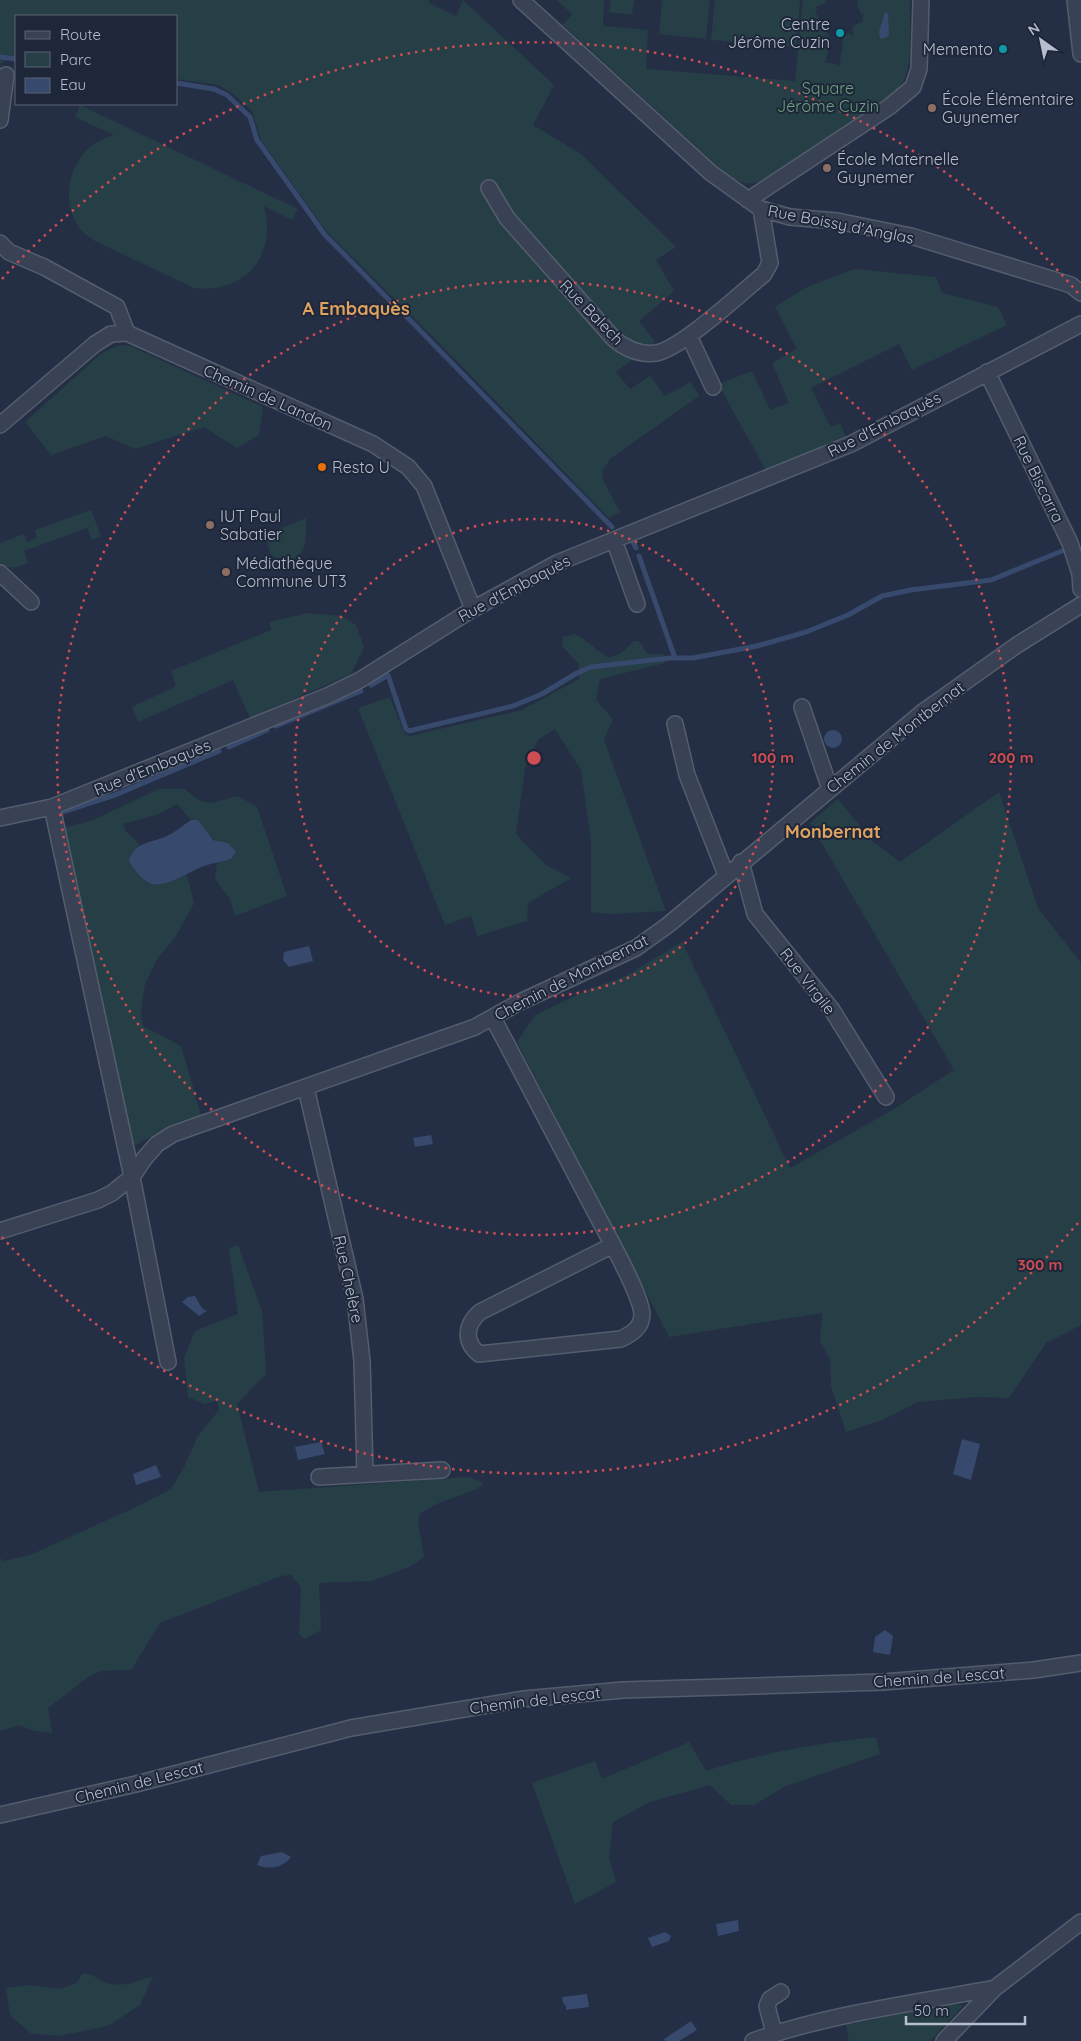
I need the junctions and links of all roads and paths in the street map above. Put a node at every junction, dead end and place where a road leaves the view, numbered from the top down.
1 (521, 0) edge
2 (921, 0) edge
3 (1075, 0) edge
4 (1081, 54) edge
5 (6, 75) dead end
6 (0, 120) edge
7 (489, 188) dead end
8 (748, 200) junction
9 (761, 210) junction
10 (0, 244) edge
11 (1081, 293) edge
12 (1081, 324) edge
13 (127, 333) junction
14 (689, 336) junction
15 (987, 372) junction
16 (714, 387) dead end
17 (3, 416) edge
18 (614, 540) junction
19 (1076, 541) edge
20 (0, 572) edge
21 (1081, 589) edge
22 (31, 602) dead end
23 (637, 604) dead end
24 (1081, 605) edge
25 (472, 610) junction
26 (802, 707) dead end
27 (675, 724) dead end
28 (830, 789) junction
29 (52, 807) junction
30 (0, 818) edge
31 (741, 862) junction
32 (726, 876) junction
33 (493, 1018) junction
34 (306, 1088) junction
35 (886, 1097) dead end
36 (132, 1177) junction
37 (0, 1231) edge
38 (613, 1246) junction
39 (168, 1362) dead end
40 (442, 1470) dead end
41 (365, 1474) junction
42 (319, 1477) dead end
43 (1081, 1664) edge
44 (0, 1815) edge
45 (1081, 1922) edge
46 (995, 1988) junction
47 (781, 1992) dead end
48 (774, 2034) junction
49 (753, 2041) edge
50 (944, 2041) edge

1 - 8 street, Rue Boissy d'Anglas
2 - 8 street
3 - 4 street
5 - 6 street
7 - 14 street, Rue Balech
8 - 9 street, Rue Boissy d'Anglas
9 - 11 street, Rue Boissy d'Anglas
9 - 14 street, Rue Balech
10 - 13 street
12 - 15 street, Rue d'Embaquès
13 - 17 street
13 - 25 street, Chemin de Landon
14 - 16 street
15 - 18 street, Rue d'Embaquès
15 - 19 street, Rue Biscarra
18 - 23 street
18 - 25 street, Rue d'Embaquès
19 - 21 street, Rue Biscarra
20 - 22 street
24 - 28 street, Chemin de Montbernat
25 - 29 street, Rue d'Embaquès
26 - 28 street
27 - 32 street
28 - 31 street, Chemin de Montbernat
29 - 30 street, Rue d'Embaquès
29 - 36 street
31 - 32 street, Chemin de Montbernat
31 - 35 street, Rue Virgile
32 - 33 street, Chemin de Montbernat
33 - 34 street, Chemin de Montbernat
33 - 38 street
34 - 36 street, Chemin de Montbernat
34 - 41 street, Rue Chelère
36 - 37 street, Chemin de Montbernat
36 - 39 street
38 - 38 street
40 - 41 street
41 - 42 street
43 - 44 street, Chemin de Lescat
45 - 46 street
46 - 48 street
46 - 50 street
47 - 48 street
48 - 49 street

